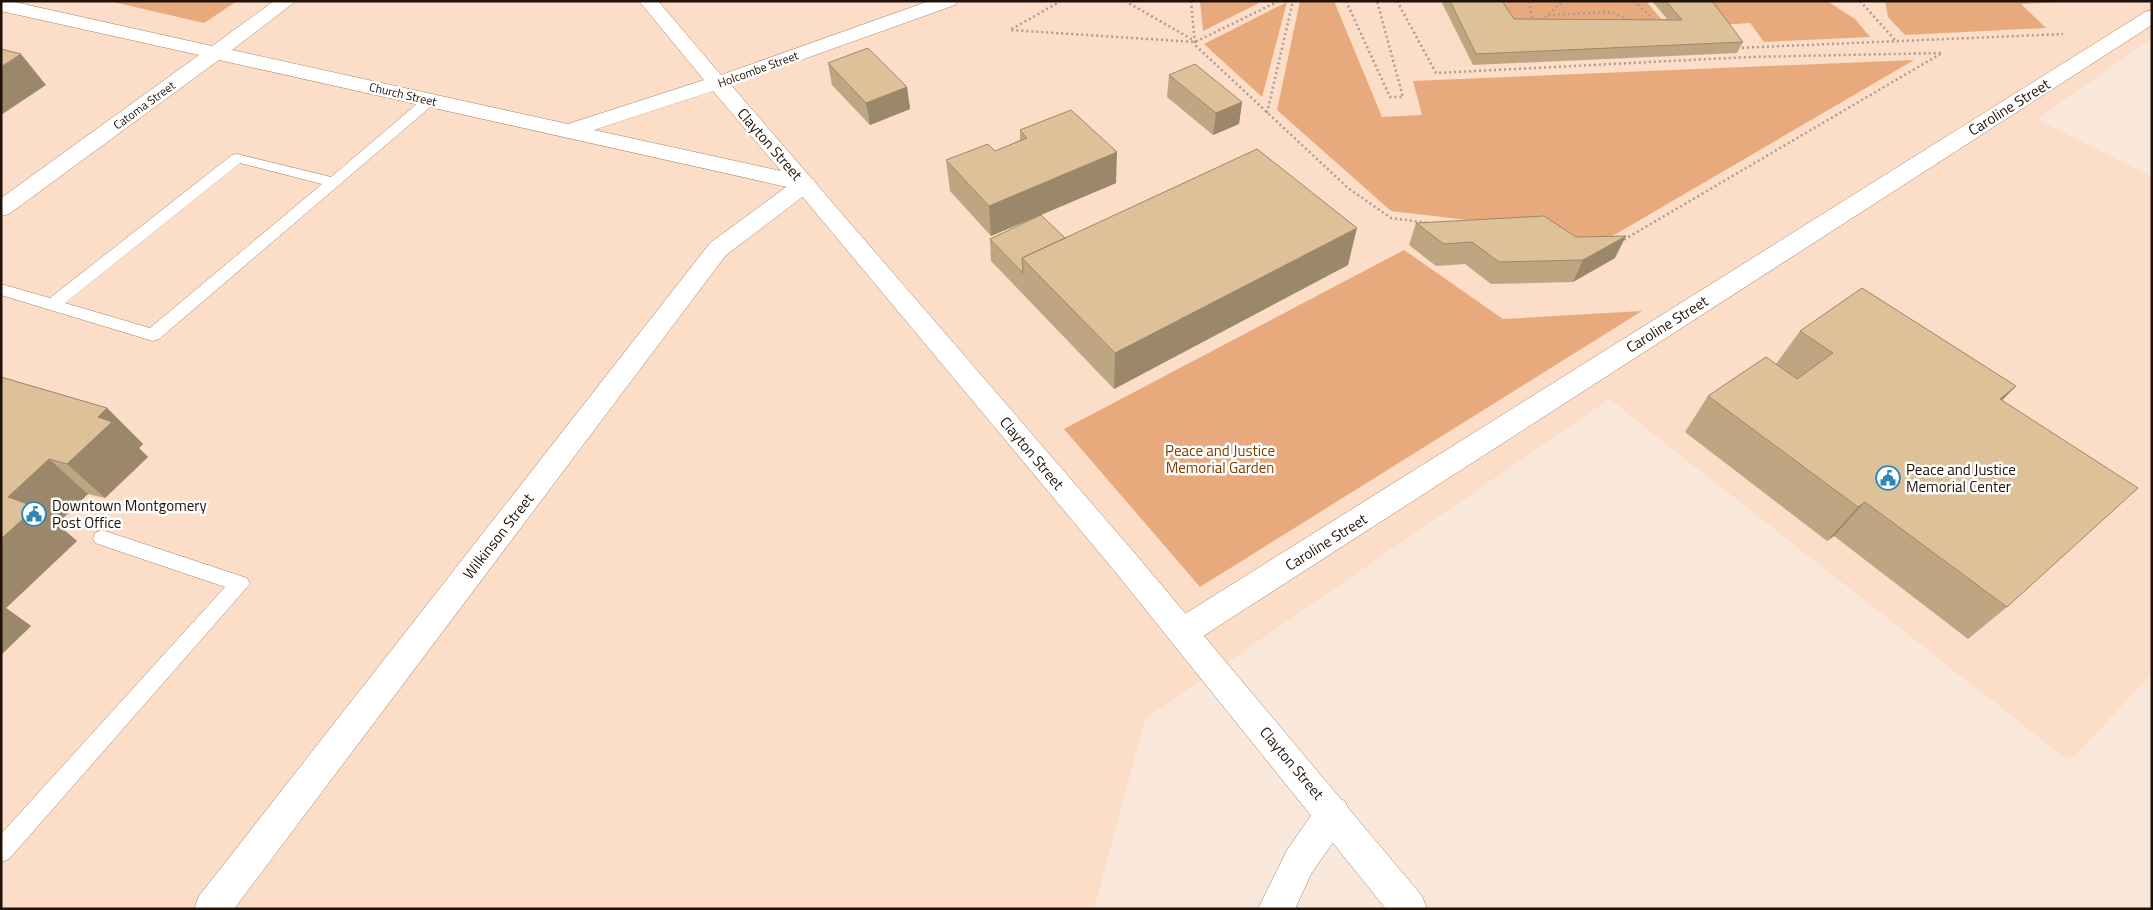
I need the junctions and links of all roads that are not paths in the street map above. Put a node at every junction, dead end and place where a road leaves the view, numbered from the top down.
1 (287, 1) edge
2 (648, 1) edge
3 (948, 1) edge
4 (1, 5) edge
5 (2152, 16) edge
6 (216, 52) junction
7 (717, 83) junction
8 (430, 100) junction
9 (567, 131) junction
10 (334, 182) junction
11 (805, 184) junction
12 (1, 209) edge
13 (1, 289) edge
14 (53, 304) junction
15 (102, 538) dead end
16 (1183, 632) junction
17 (1333, 813) junction
18 (1, 851) edge
19 (212, 909) edge
20 (1276, 909) edge
21 (1410, 909) edge

1 - 6 street, Catoma Street
2 - 7 street, Clayton Street
3 - 7 street, Holcombe Street
4 - 6 street, Church Street
5 - 16 street, Caroline Street
6 - 8 street, Church Street
6 - 12 street, Catoma Street
7 - 9 street, Holcombe Street
7 - 11 street, Clayton Street
8 - 9 street, Church Street
8 - 10 lane
9 - 11 street, Church Street
10 - 14 lane
10 - 14 lane
11 - 16 street, Clayton Street
11 - 19 street, Wilkinson Street
13 - 14 lane
15 - 18 lane
16 - 17 street, Clayton Street
17 - 20 street
17 - 21 street, Clayton Street

